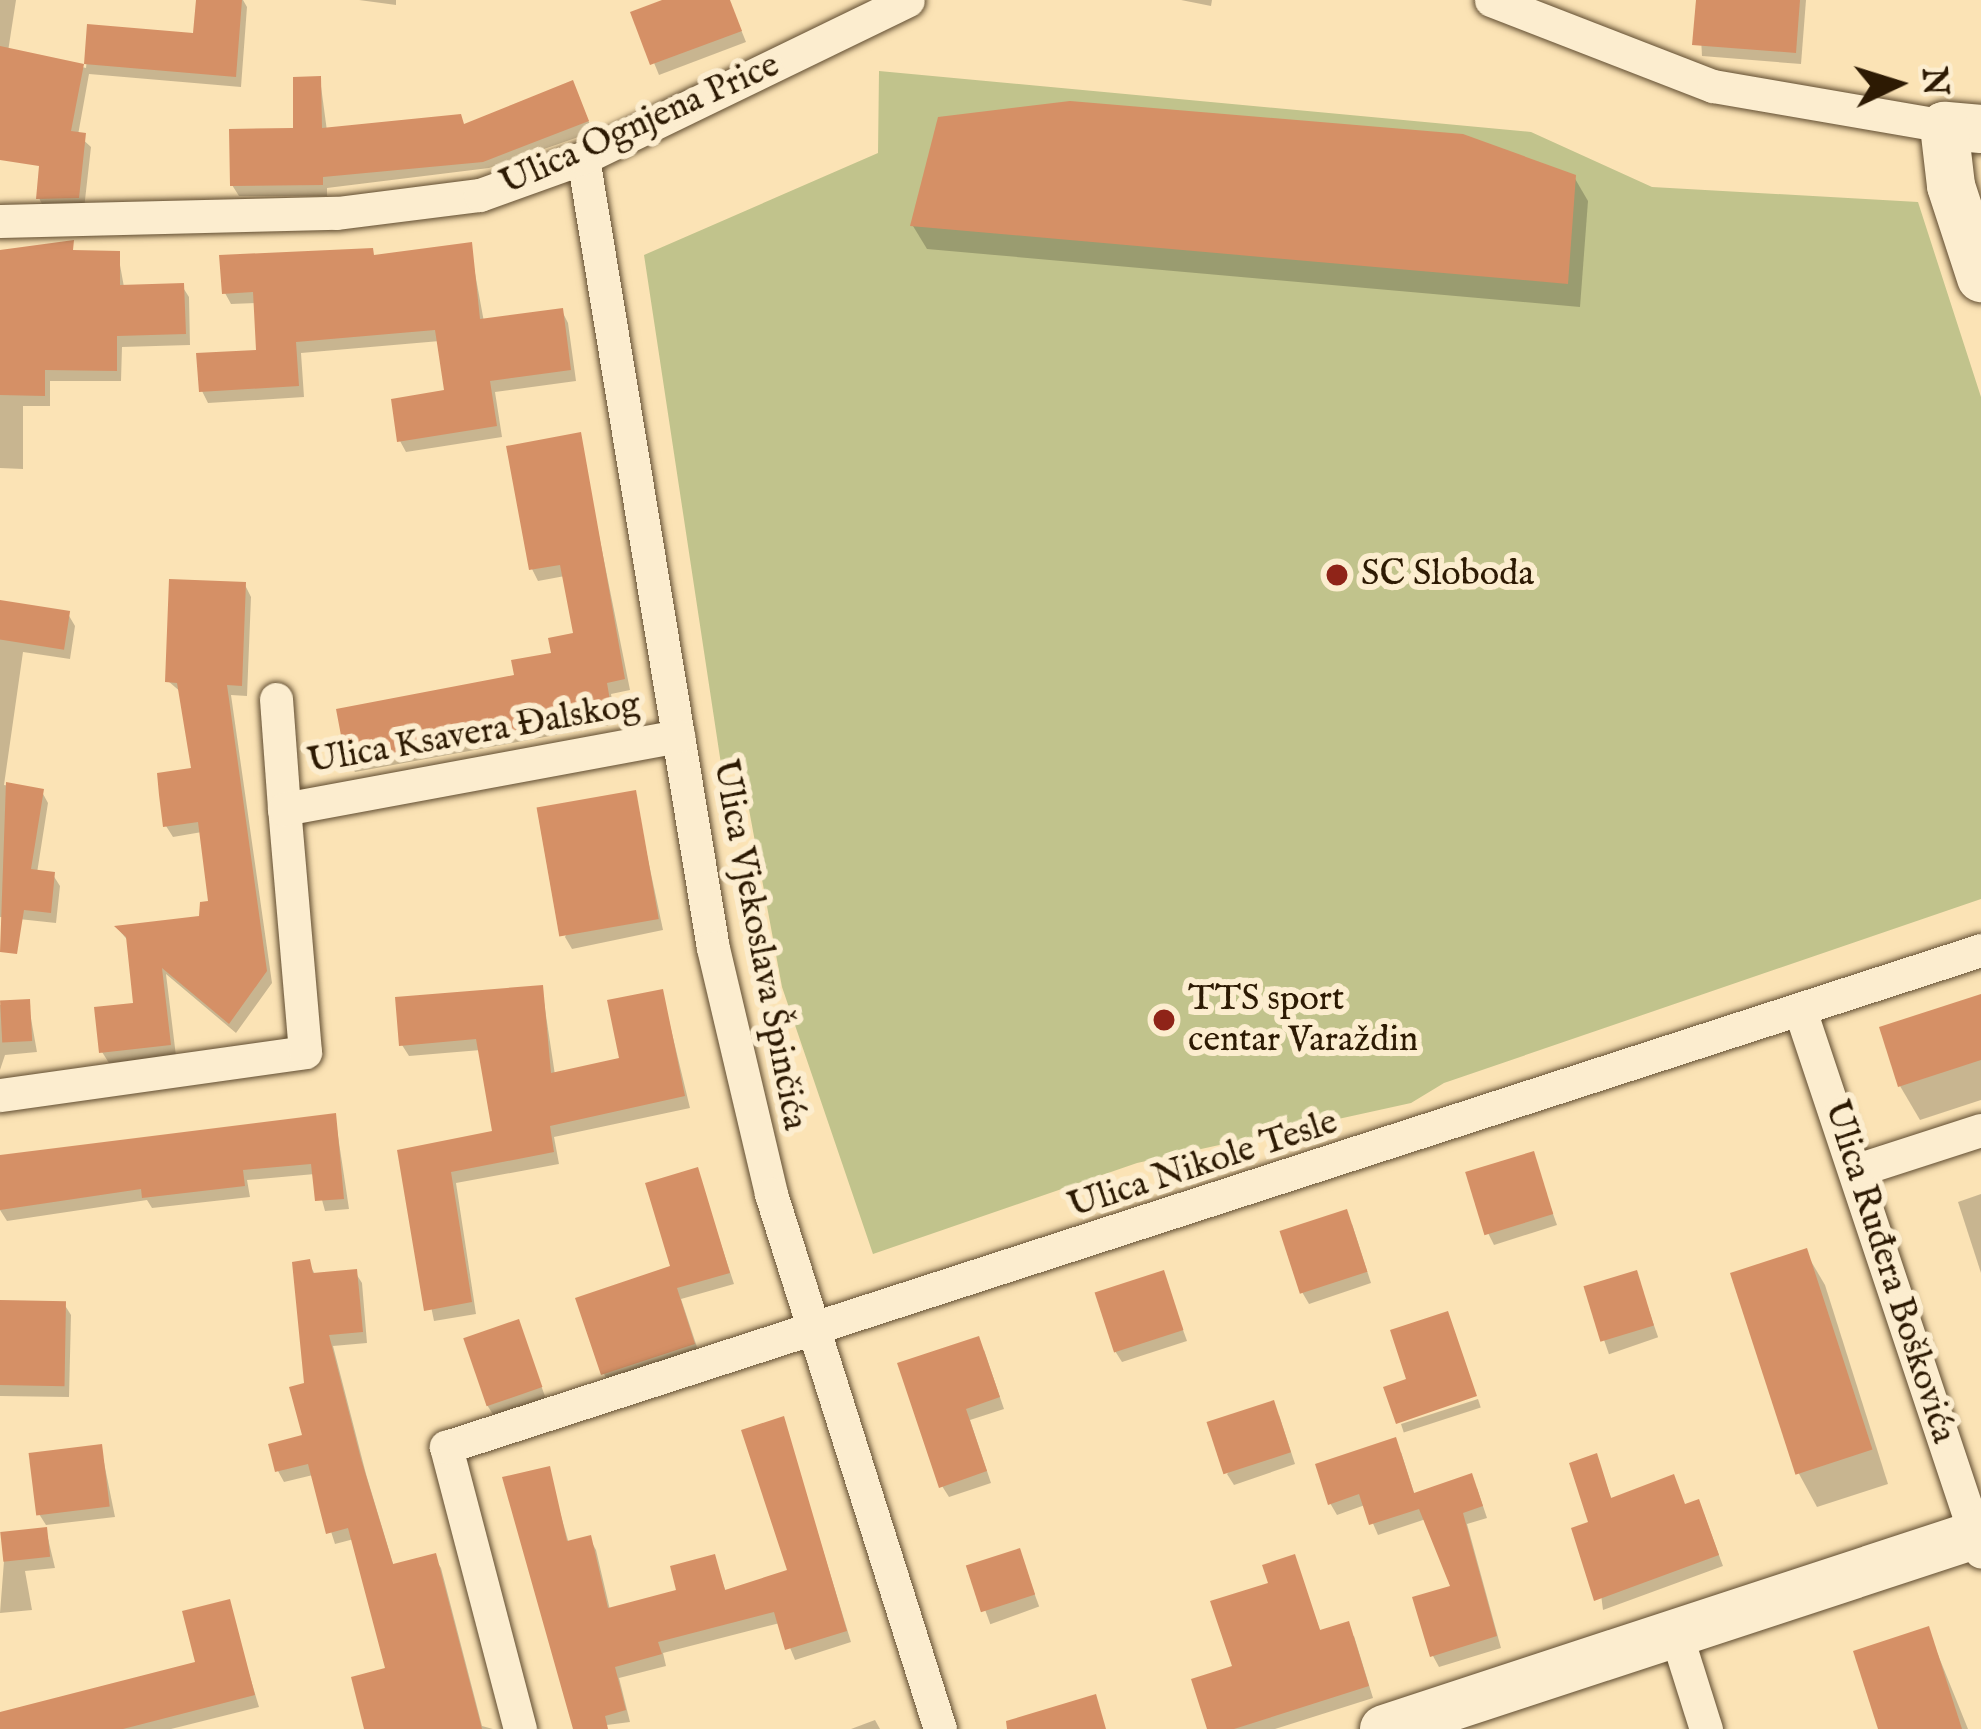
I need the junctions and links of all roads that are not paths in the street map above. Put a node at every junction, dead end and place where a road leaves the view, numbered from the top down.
1 (908, 0) edge
2 (1491, 0) edge
3 (1962, 128) edge
4 (583, 158) junction
5 (0, 221) edge
6 (1981, 278) edge
7 (276, 699) dead end
8 (678, 736) junction
9 (284, 809) junction
10 (1981, 950) edge
11 (1800, 1010) junction
12 (0, 1094) edge
13 (1981, 1130) edge
14 (1857, 1170) junction
15 (814, 1334) junction
16 (1979, 1540) edge
17 (1676, 1634) junction
18 (520, 1729) edge
19 (940, 1729) edge
20 (1384, 1729) edge
21 (1706, 1729) edge

1 - 4 street, Ulica Ognjena Price
2 - 3 street
3 - 6 street
4 - 5 street, Ulica Ognjena Price
4 - 8 street, Ulica Vjekoslava Špinčića
7 - 9 street, Ulica Ksavera Đalskog
8 - 9 street, Ulica Ksavera Đalskog
8 - 15 street, Ulica Vjekoslava Špinčića
9 - 12 street, Ulica Ksavera Đalskog
10 - 11 street, Ulica Nikole Tesle
11 - 14 street, Ulica Ruđera Boškovića
11 - 15 street, Ulica Nikole Tesle
13 - 14 street
14 - 16 street, Ulica Ruđera Boškovića
15 - 18 street, Ulica Nikole Tesle
15 - 19 street, Ulica Vjekoslava Špinčića
16 - 17 street, Ulica Ruđera Boškovića
17 - 20 street, Ulica Ruđera Boškovića
17 - 21 street

